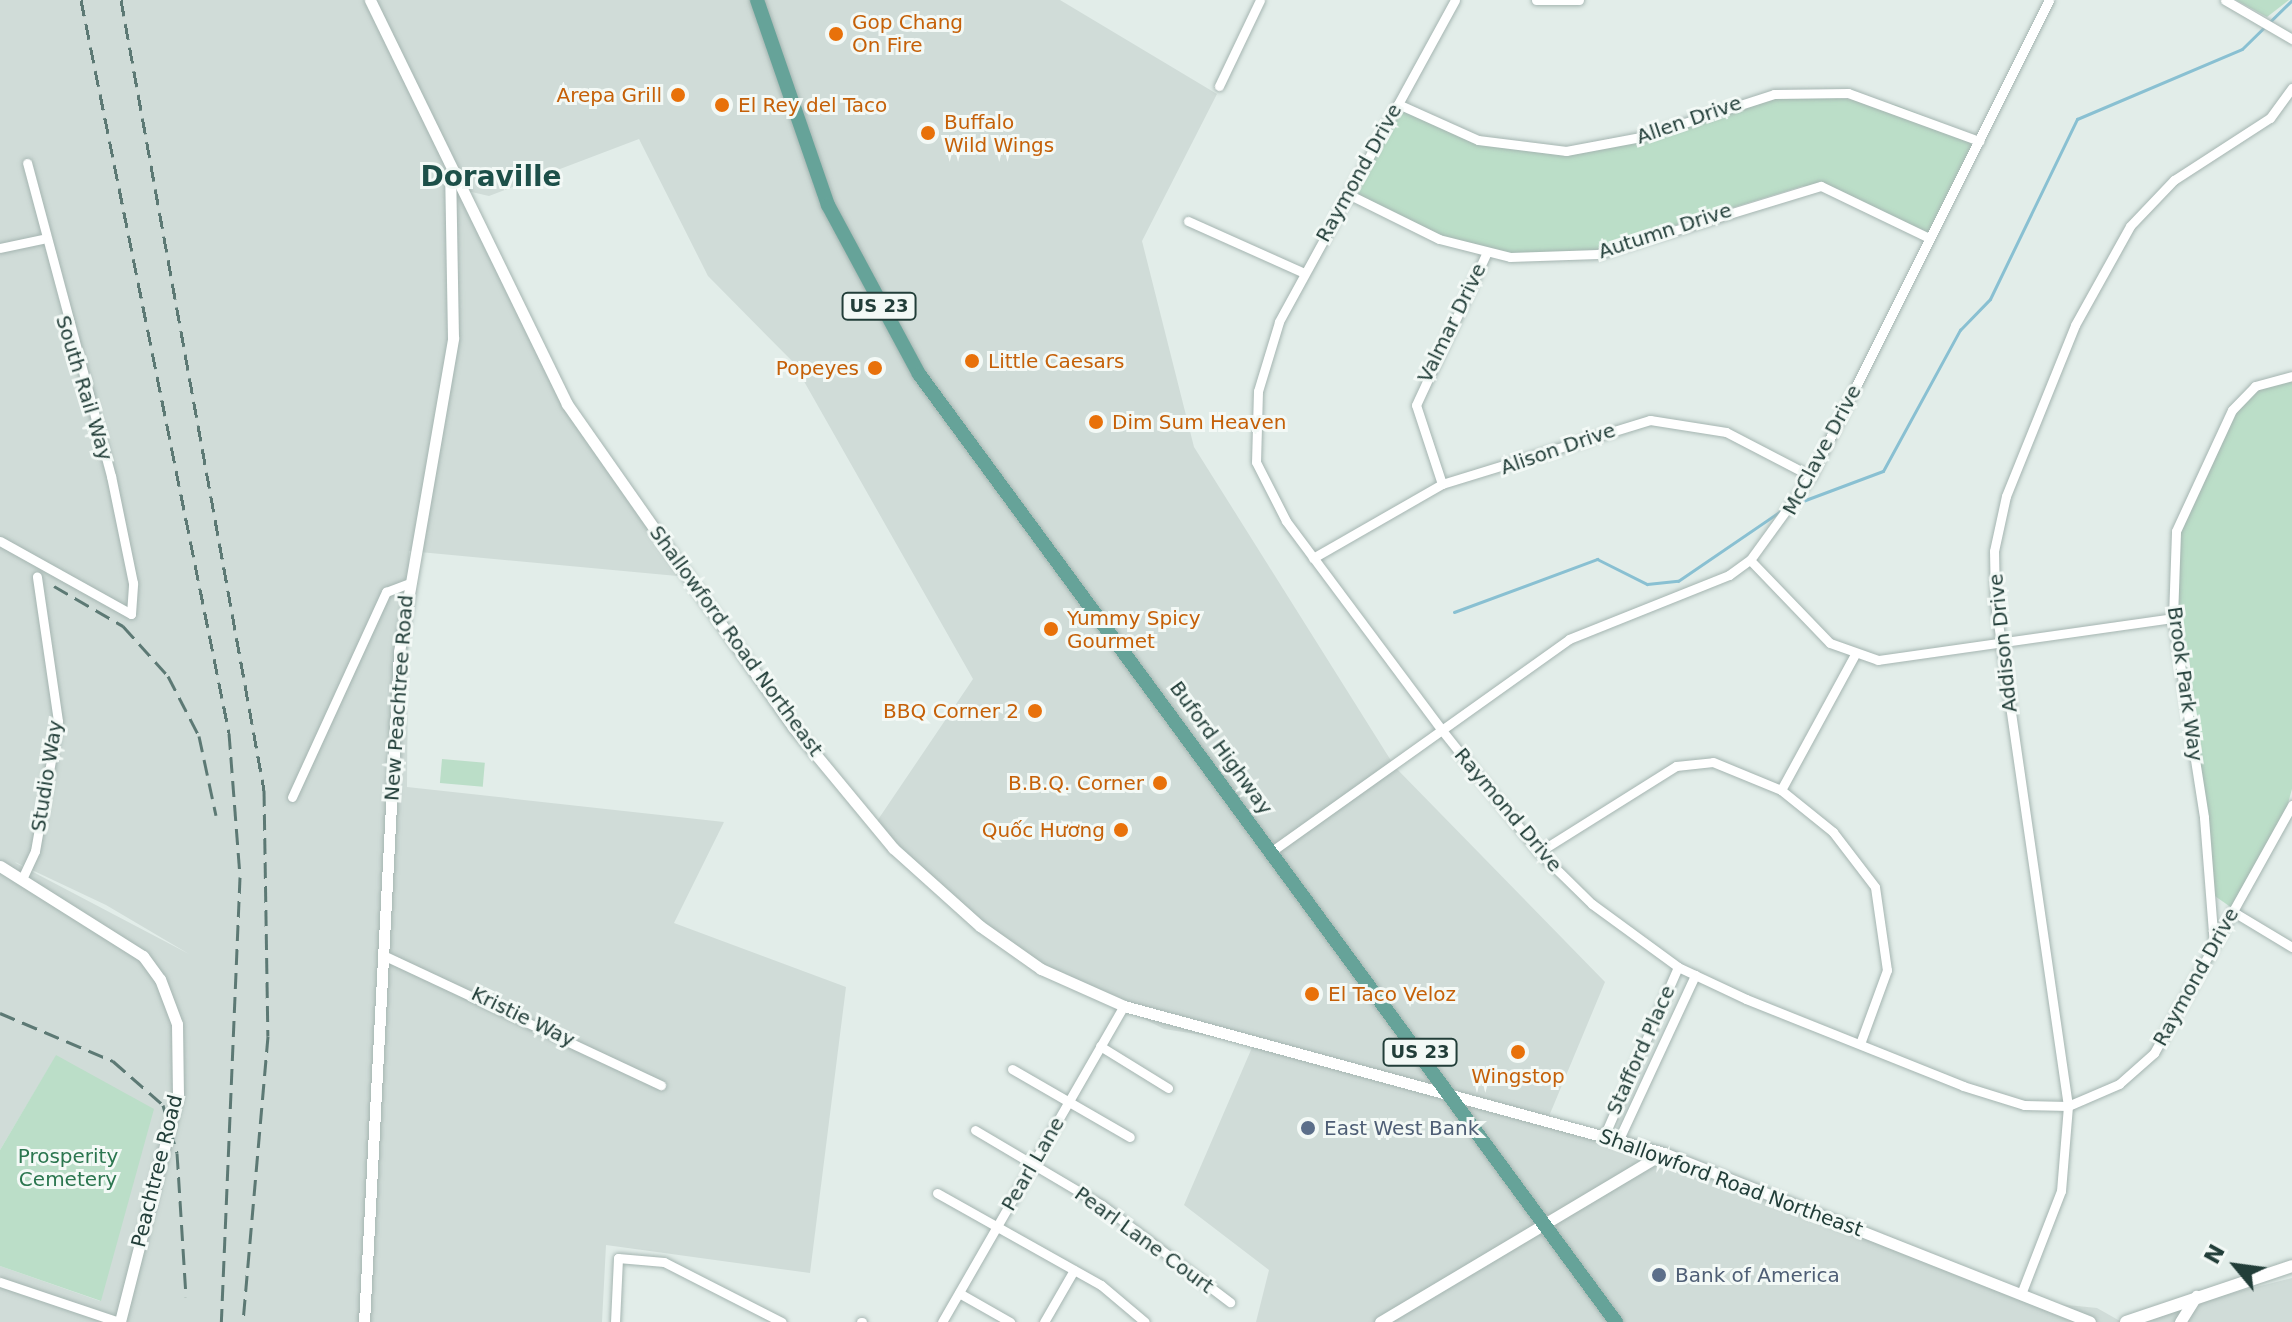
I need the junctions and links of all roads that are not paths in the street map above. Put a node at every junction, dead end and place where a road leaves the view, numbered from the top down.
1 (370, 0) edge
2 (757, 0) edge
3 (1260, 0) edge
4 (1455, 0) edge
5 (1536, 0) edge
6 (1579, 0) edge
7 (2049, 0) edge
8 (2225, 0) edge
9 (2292, 39) edge
10 (1219, 86) dead end
11 (2292, 88) edge
12 (1398, 104) junction
13 (1979, 141) junction
14 (27, 163) dead end
15 (450, 170) junction
16 (1350, 195) junction
17 (1188, 221) dead end
18 (1929, 238) junction
19 (42, 239) junction
20 (0, 248) edge
21 (1487, 252) junction
22 (1302, 272) junction
23 (2292, 376) edge
24 (1811, 476) junction
25 (1442, 484) junction
26 (0, 541) edge
27 (1313, 558) junction
28 (1750, 560) junction
29 (37, 577) dead end
30 (407, 584) junction
31 (2173, 618) junction
32 (2001, 647) junction
33 (1854, 656) junction
34 (1441, 729) junction
35 (1781, 790) junction
36 (292, 797) dead end
37 (2292, 805) edge
38 (1272, 851) junction
39 (1539, 852) junction
40 (0, 866) edge
41 (22, 879) junction
42 (2232, 911) junction
43 (2214, 945) junction
44 (2292, 947) edge
45 (383, 955) junction
46 (1678, 967) junction
47 (1695, 975) junction
48 (1124, 1006) junction
49 (1861, 1041) junction
50 (1100, 1046) junction
51 (1012, 1069) dead end
52 (661, 1085) dead end
53 (1168, 1088) dead end
54 (1454, 1098) junction
55 (1069, 1101) junction
56 (2068, 1106) junction
57 (975, 1130) dead end
58 (1605, 1134) junction
59 (1130, 1137) dead end
60 (1619, 1139) junction
61 (1664, 1153) junction
62 (1033, 1163) junction
63 (937, 1193) dead end
64 (1546, 1224) junction
65 (997, 1227) junction
66 (2292, 1266) edge
67 (1074, 1270) junction
68 (0, 1282) edge
69 (959, 1293) junction
70 (2199, 1293) junction
71 (2021, 1294) junction
72 (1230, 1302) dead end
73 (119, 1322) edge
74 (364, 1322) edge
75 (615, 1322) edge
76 (782, 1322) edge
77 (942, 1322) edge
78 (1010, 1322) edge
79 (1044, 1322) edge
80 (1145, 1322) edge
81 (1380, 1322) edge
82 (1616, 1322) edge
83 (2090, 1322) edge
84 (2126, 1322) edge
85 (2180, 1322) edge

1 - 15 street, New Peachtree Road
2 - 38 main road, Buford Highway / US 23
3 - 10 street
4 - 12 street, Raymond Drive
5 - 6 street
7 - 13 street, McClave Drive
8 - 9 street
11 - 32 street, Addison Drive
12 - 13 street, Allen Drive
12 - 16 street, Raymond Drive
13 - 18 street, McClave Drive
14 - 19 street, South Rail Way
15 - 30 street, New Peachtree Road
15 - 48 street, Shallowford Road Northeast
16 - 21 street, Autumn Drive
16 - 22 street, Raymond Drive
17 - 22 street
18 - 21 street, Autumn Drive
18 - 24 street, McClave Drive
19 - 20 street
19 - 26 street, South Rail Way
21 - 25 street, Valmar Drive
22 - 27 street, Raymond Drive
23 - 31 street, Brook Park Way
24 - 25 street, Alison Drive
24 - 28 street, McClave Drive
25 - 27 street, Alison Drive
27 - 34 street, Raymond Drive
28 - 33 street
28 - 34 street, McClave Drive
29 - 41 street, Studio Way
30 - 36 street
30 - 45 street, New Peachtree Road
31 - 32 street
31 - 43 street, Brook Park Way
32 - 33 street
32 - 56 street, Addison Drive
33 - 35 street
34 - 38 street, McClave Drive
34 - 39 street, Raymond Drive
35 - 39 street
35 - 49 street
37 - 42 street, Raymond Drive
38 - 54 main road, Buford Highway / US 23
39 - 46 street, Raymond Drive
40 - 41 street, Peachtree Road
41 - 73 street, Peachtree Road
42 - 43 street, Raymond Drive
42 - 44 street
43 - 56 street, Raymond Drive
45 - 52 street, Kristie Way
45 - 74 street, New Peachtree Road
46 - 47 street, Raymond Drive
46 - 58 street, Stafford Place
47 - 49 street, Raymond Drive
47 - 60 street, Stafford Place
48 - 50 street, Pearl Lane
48 - 54 street, Shallowford Road Northeast
49 - 56 street, Raymond Drive
50 - 53 street
50 - 55 street, Pearl Lane
51 - 55 street
54 - 58 street, Shallowford Road Northeast
54 - 64 main road, Buford Highway / US 23
55 - 59 street
55 - 62 street, Pearl Lane
56 - 71 street, Addison Drive
57 - 62 street, Pearl Lane Court
58 - 60 street, Shallowford Road Northeast
60 - 61 street, Shallowford Road Northeast
61 - 64 street
61 - 71 street, Shallowford Road Northeast
62 - 65 street, Pearl Lane
62 - 72 street, Pearl Lane Court
63 - 65 street
64 - 81 street
64 - 82 main road, Buford Highway / US 23
65 - 67 street
65 - 69 street, Pearl Lane
66 - 70 main road
67 - 79 street
67 - 80 street
68 - 73 street
69 - 77 street, Pearl Lane
69 - 78 street
70 - 84 main road
70 - 85 street
71 - 83 street, Shallowford Road Northeast
75 - 76 street

